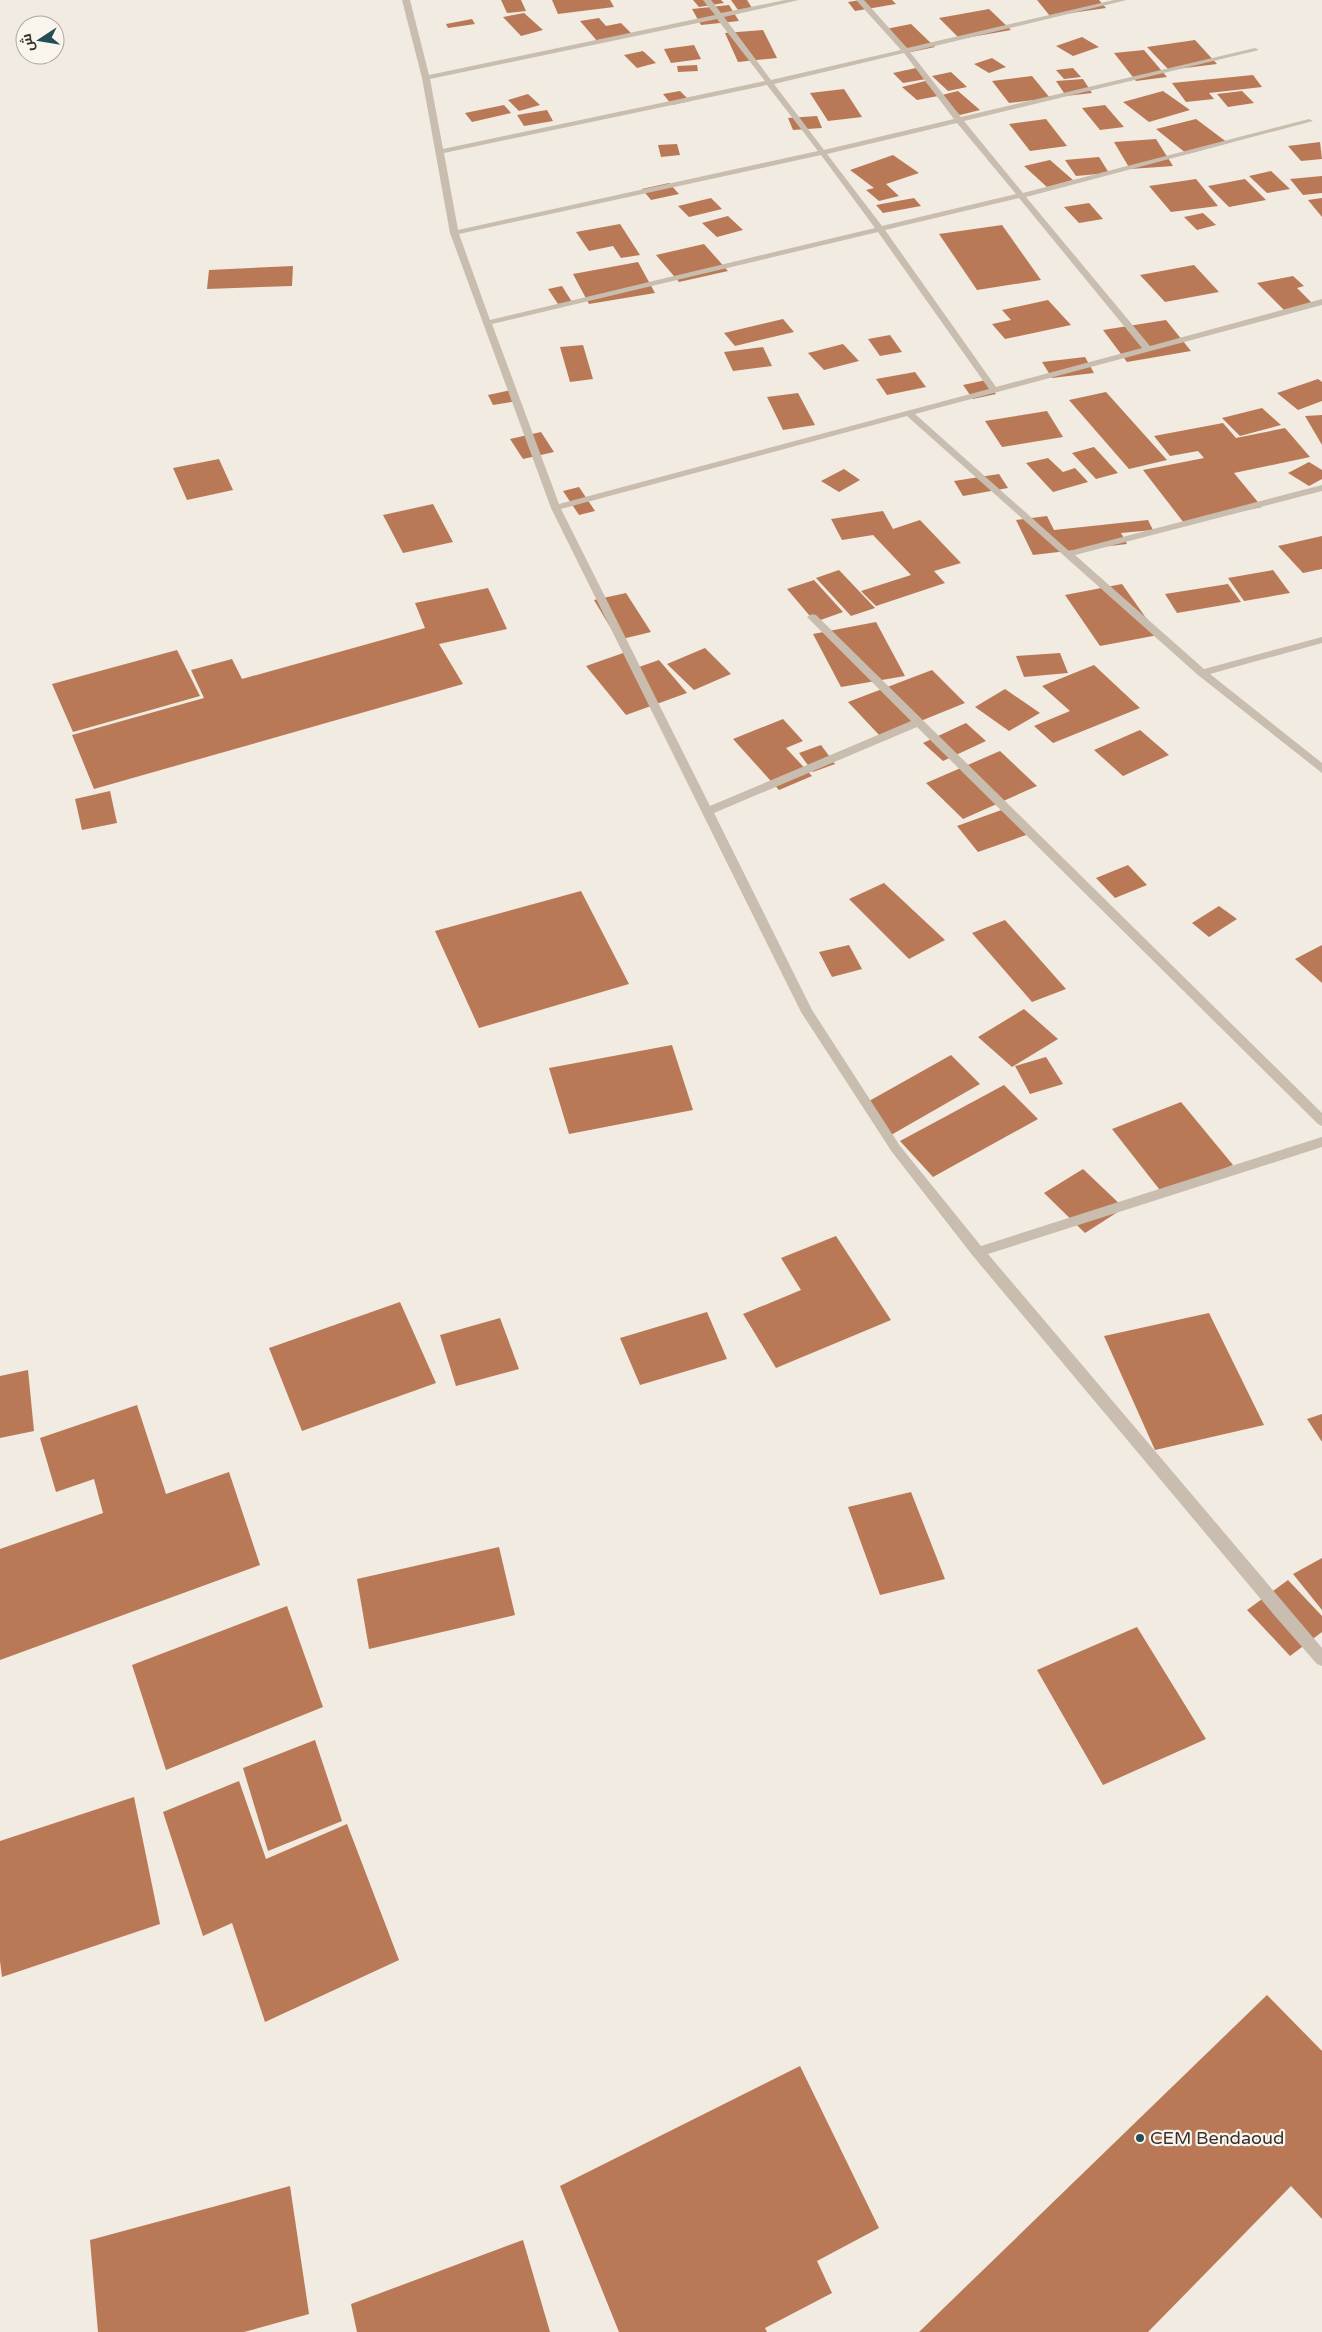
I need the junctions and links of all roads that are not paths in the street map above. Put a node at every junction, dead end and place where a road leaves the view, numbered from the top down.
1 (406, 0) edge
2 (707, 0) edge
3 (794, 0) edge
4 (860, 0) edge
5 (1122, 0) edge
6 (721, 16) junction
7 (1255, 50) dead end
8 (906, 51) junction
9 (426, 78) junction
10 (771, 82) junction
11 (959, 120) junction
12 (1310, 121) dead end
13 (439, 152) junction
14 (821, 153) junction
15 (1023, 195) junction
16 (881, 230) junction
17 (454, 233) junction
18 (1322, 302) edge
19 (487, 323) junction
20 (1149, 350) junction
21 (994, 390) junction
22 (908, 413) junction
23 (1322, 488) edge
24 (556, 508) junction
25 (1068, 554) junction
26 (812, 617) dead end
27 (1322, 640) edge
28 (1202, 673) junction
29 (918, 722) junction
30 (1322, 769) edge
31 (709, 811) junction
32 (1322, 1121) edge
33 (1322, 1142) edge
34 (978, 1252) junction
35 (1322, 1659) edge

1 - 9 street
2 - 6 street
3 - 6 street
4 - 8 street
5 - 8 street
6 - 9 street
6 - 10 street
7 - 11 street
8 - 10 street
8 - 11 street
9 - 13 street
10 - 13 street
10 - 14 street
11 - 14 street
11 - 15 street
12 - 15 street
13 - 17 street
14 - 16 street
14 - 17 street
15 - 16 street
15 - 20 street
16 - 19 street
16 - 21 street
17 - 19 street
18 - 20 street
19 - 24 street
20 - 21 street
21 - 22 street
22 - 24 street
22 - 25 street
23 - 25 street
24 - 31 street
25 - 28 street
26 - 29 street
27 - 28 street
28 - 30 street
29 - 31 street
29 - 32 street
31 - 34 street
33 - 34 street
34 - 35 street

